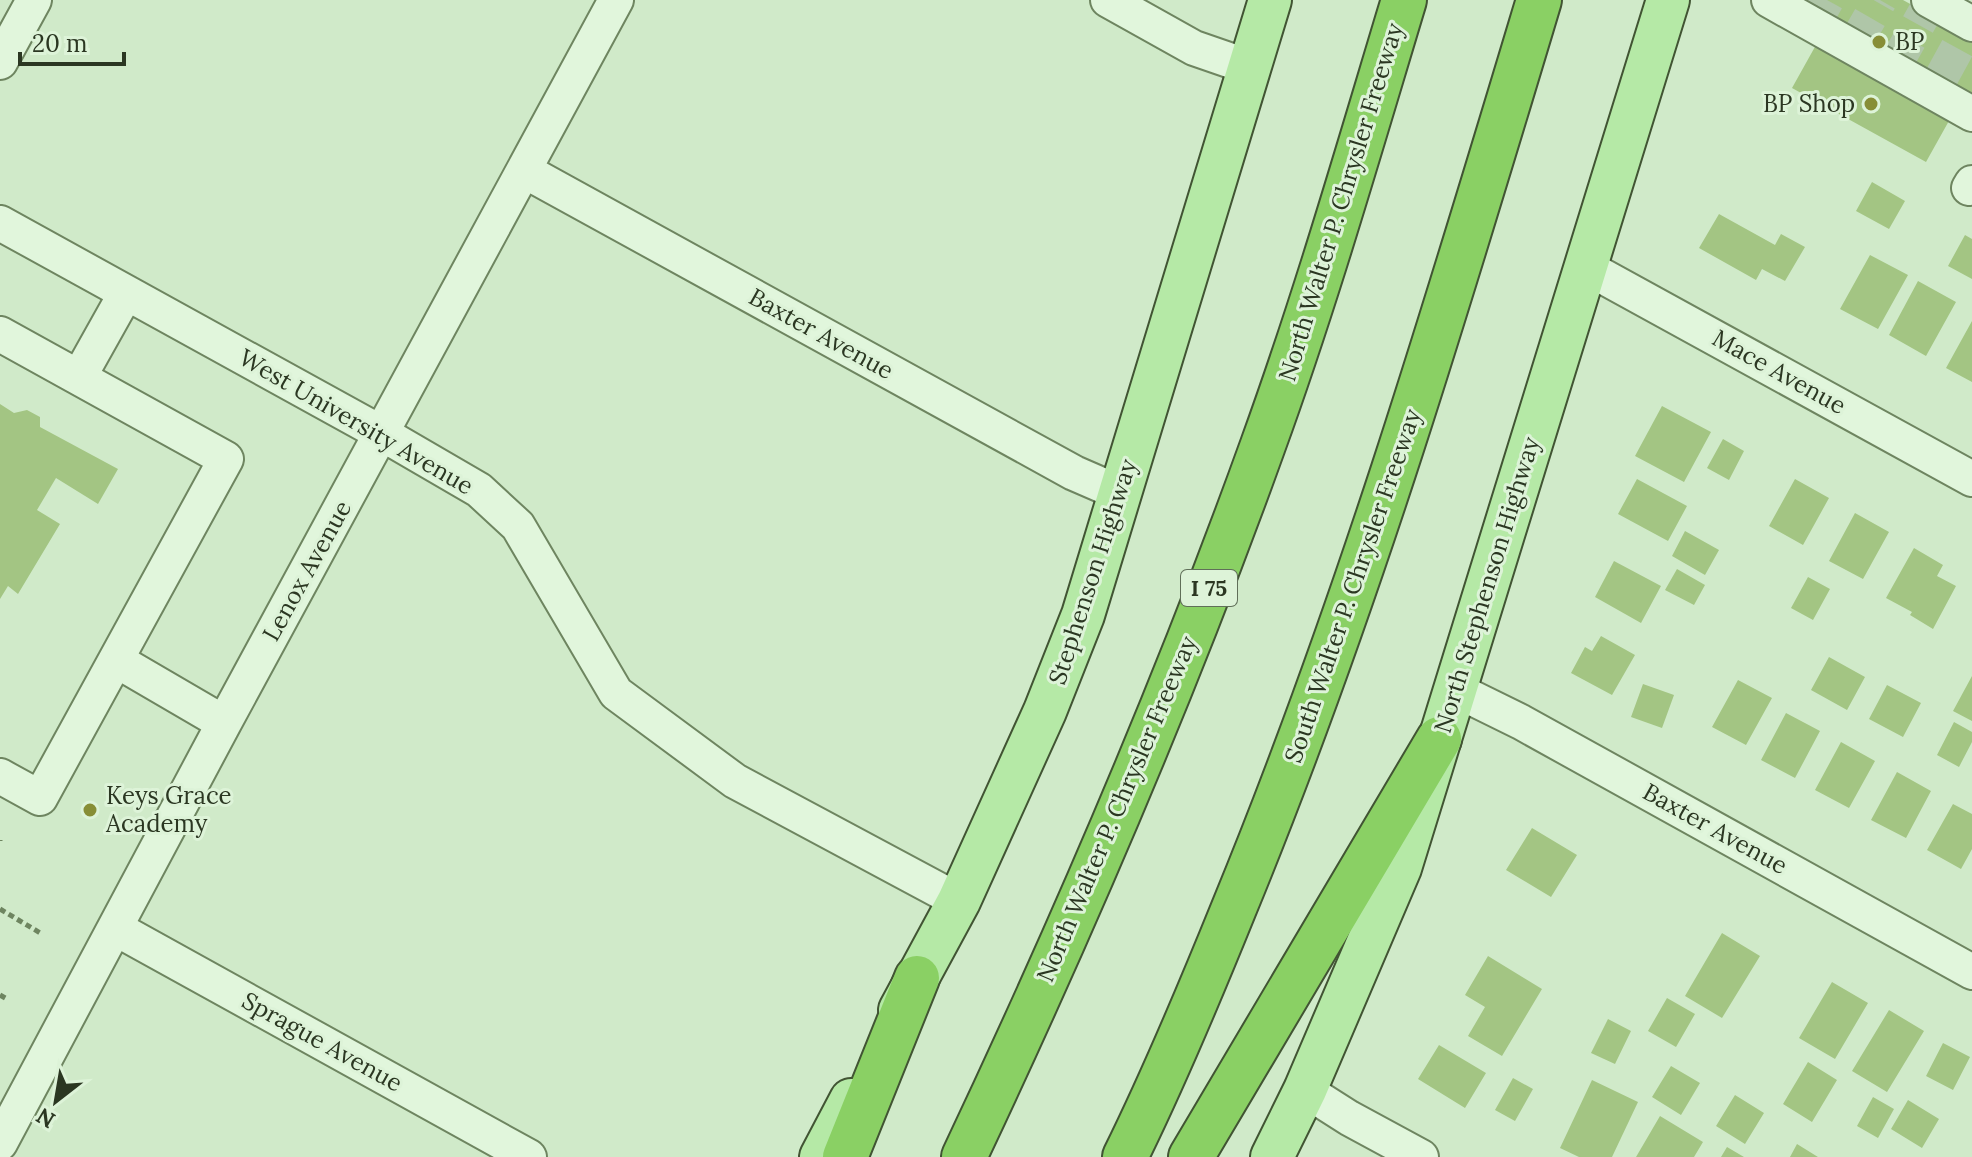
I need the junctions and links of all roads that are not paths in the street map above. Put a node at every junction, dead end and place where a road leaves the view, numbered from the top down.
1 (34, 0) edge
2 (616, 0) edge
3 (1108, 0) edge
4 (1270, 0) edge
5 (1404, 0) edge
6 (1539, 0) edge
7 (1668, 0) edge
8 (1779, 2) edge
9 (1928, 4) edge
10 (1970, 27) edge
11 (0, 62) edge
12 (1249, 67) junction
13 (1956, 97) edge
14 (525, 171) junction
15 (0, 223) edge
16 (1586, 267) junction
17 (126, 293) junction
18 (0, 334) edge
19 (79, 377) junction
20 (381, 433) junction
21 (1972, 479) edge
22 (1120, 493) junction
23 (116, 660) junction
24 (1456, 690) junction
25 (224, 723) junction
26 (1439, 739) junction
27 (0, 776) edge
28 (959, 901) junction
29 (115, 928) junction
30 (1972, 972) edge
31 (917, 978) junction
32 (1305, 1090) junction
33 (0, 1143) edge
34 (529, 1157) edge
35 (821, 1157) edge
36 (845, 1157) edge
37 (964, 1157) edge
38 (1125, 1157) edge
39 (1191, 1157) edge
40 (1272, 1157) edge
41 (1421, 1157) edge

1 - 11 street
2 - 14 street, Lenox Avenue
3 - 12 street
4 - 12 main road, Stephenson Highway
5 - 37 highway, North Walter P. Chrysler Freeway / I 75
6 - 38 highway, South Walter P. Chrysler Freeway
7 - 16 main road, North Stephenson Highway
8 - 13 street
9 - 10 street
12 - 22 main road, Stephenson Highway
14 - 20 street, Lenox Avenue
14 - 22 street, Baxter Avenue
15 - 17 street, West University Avenue
16 - 21 street, Mace Avenue
16 - 24 main road, North Stephenson Highway
17 - 19 street
17 - 20 street, West University Avenue
18 - 19 street
19 - 23 street
20 - 25 street, Lenox Avenue
20 - 28 street, West University Avenue
22 - 28 main road, Stephenson Highway
23 - 25 street
23 - 27 street
24 - 26 main road, North Stephenson Highway
24 - 30 street, Baxter Avenue
25 - 29 street, Lenox Avenue
26 - 32 main road, North Stephenson Highway
26 - 39 highway
28 - 31 main road, Stephenson Highway
29 - 33 street, Lenox Avenue
29 - 34 street, Sprague Avenue
31 - 35 main road, Stephenson Highway
31 - 36 highway
32 - 40 main road, North Stephenson Highway
32 - 41 street

